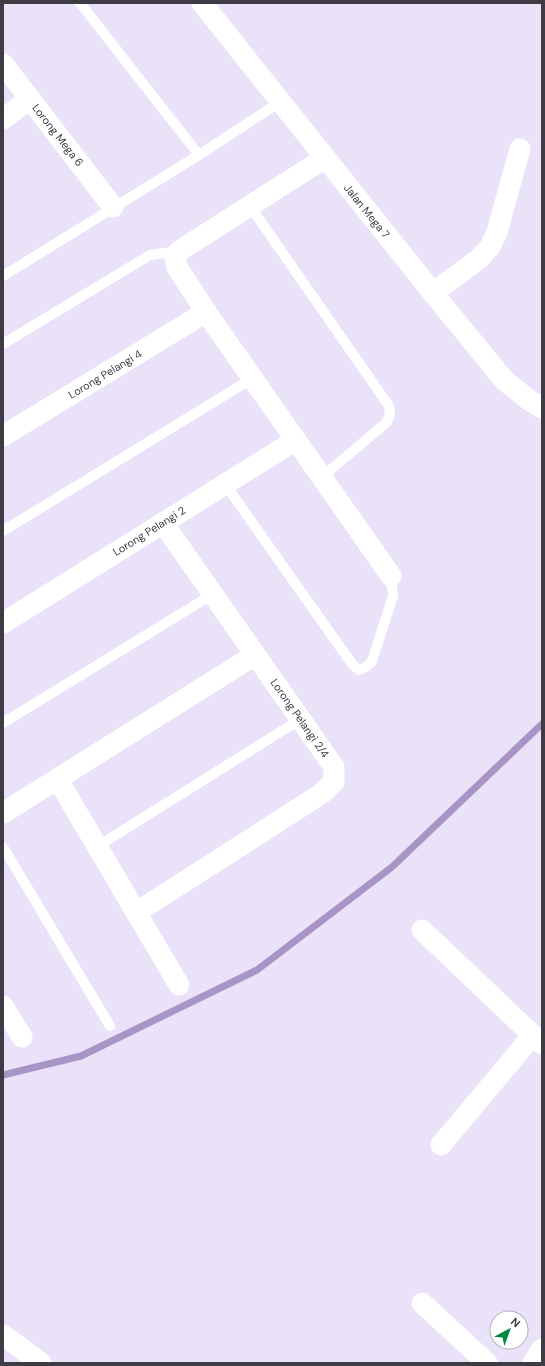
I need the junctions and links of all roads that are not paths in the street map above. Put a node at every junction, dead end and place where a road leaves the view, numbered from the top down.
1 (80, 3) edge
2 (202, 3) edge
3 (3, 64) edge
4 (30, 99) junction
5 (280, 102) junction
6 (3, 119) edge
7 (520, 149) dead end
8 (200, 155) junction
9 (325, 158) junction
10 (113, 206) junction
11 (250, 206) junction
12 (179, 251) junction
13 (3, 276) edge
14 (433, 293) junction
15 (206, 312) junction
16 (3, 344) edge
17 (253, 378) junction
18 (542, 408) edge
19 (3, 436) edge
20 (296, 440) junction
21 (322, 477) junction
22 (225, 484) junction
23 (163, 523) junction
24 (3, 530) edge
25 (391, 576) joint
26 (213, 594) junction
27 (3, 623) edge
28 (255, 655) junction
29 (301, 719) junction
30 (3, 723) edge
31 (58, 780) junction
32 (3, 813) edge
33 (98, 846) junction
34 (3, 847) edge
35 (137, 912) junction
36 (422, 930) dead end
37 (178, 985) dead end
38 (3, 1006) edge
39 (110, 1026) dead end
40 (22, 1037) dead end
41 (538, 1040) edge
42 (441, 1145) dead end
43 (422, 1303) dead end
44 (3, 1334) edge
45 (542, 1349) edge
46 (41, 1363) edge
47 (487, 1363) edge
48 (533, 1363) edge

1 - 8 lane
2 - 5 street, Jalan Mega 7
3 - 4 street, Lorong Mega 6
4 - 6 street
4 - 10 street, Lorong Mega 6
5 - 8 lane
5 - 9 street, Jalan Mega 7
7 - 14 street
8 - 10 lane
9 - 11 street
9 - 14 street, Jalan Mega 7
10 - 13 lane
11 - 12 street
11 - 21 lane
12 - 15 street
12 - 16 lane
14 - 18 street, Jalan Mega 7
15 - 17 street
15 - 19 street, Lorong Pelangi 4
17 - 20 street
17 - 24 lane
20 - 21 street
20 - 22 street, Lorong Pelangi 2
21 - 25 street
22 - 23 street, Lorong Pelangi 2
22 - 25 lane
23 - 26 street, Lorong Pelangi 2/4
23 - 27 street, Lorong Pelangi 2
26 - 28 street, Lorong Pelangi 2/4
26 - 30 lane
28 - 29 street, Lorong Pelangi 2/4
28 - 31 street
29 - 33 lane
29 - 35 street, Lorong Pelangi 2/4
31 - 32 street
31 - 33 street
33 - 35 street
34 - 39 lane
35 - 37 street
36 - 41 street
38 - 40 street
41 - 42 street
43 - 47 street
44 - 46 street
45 - 48 street

